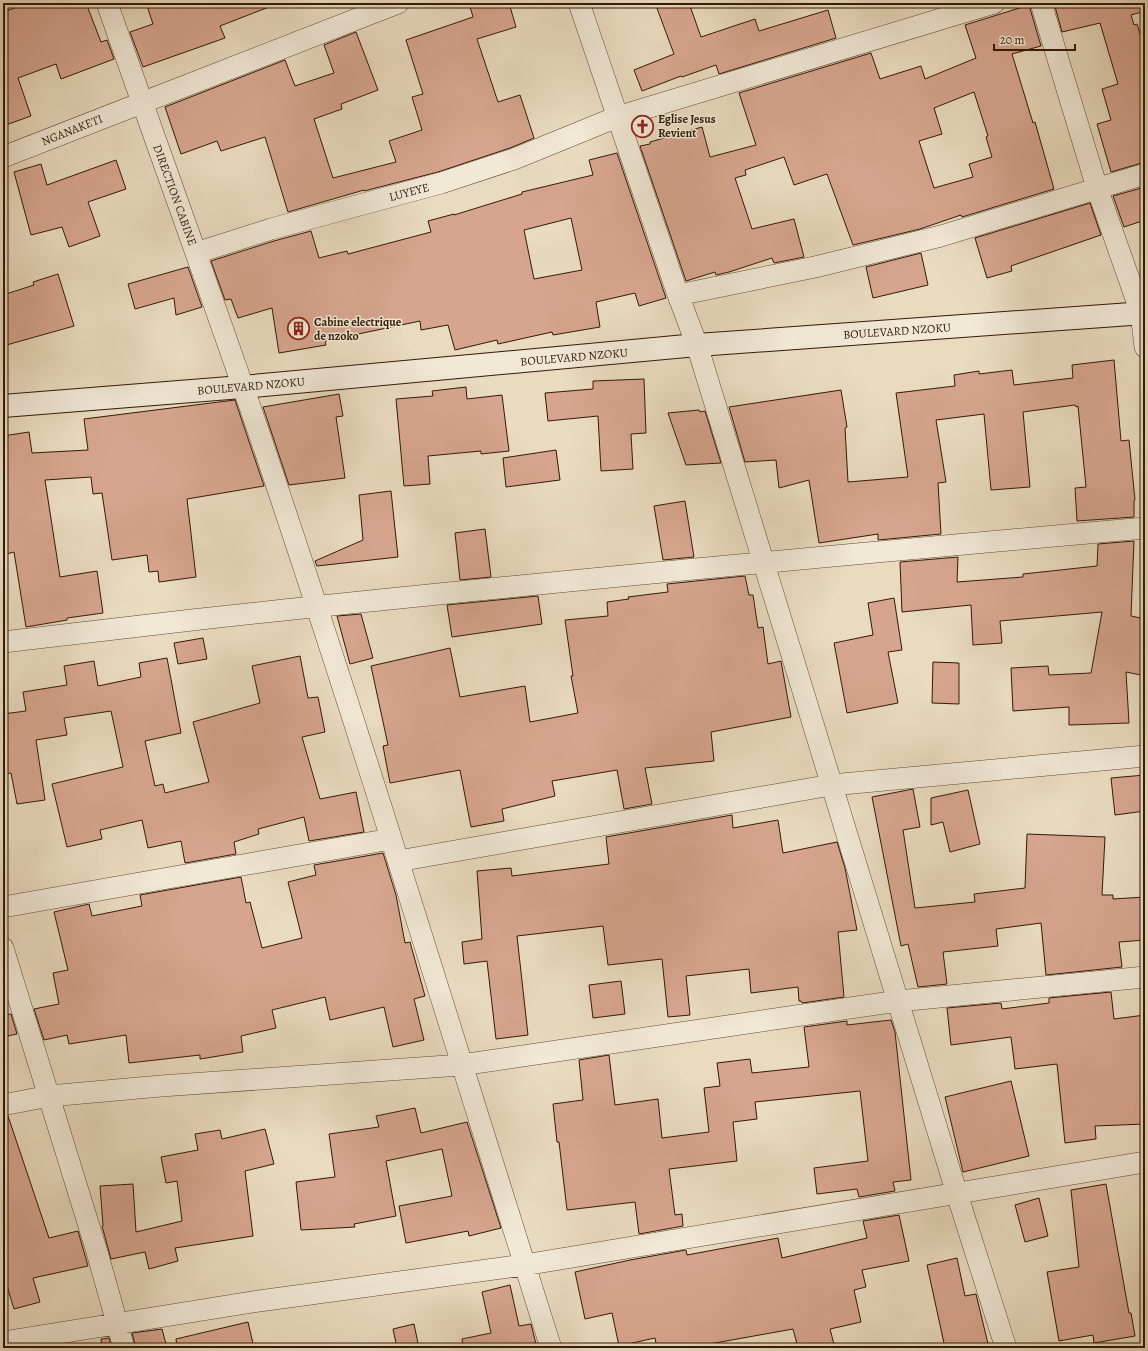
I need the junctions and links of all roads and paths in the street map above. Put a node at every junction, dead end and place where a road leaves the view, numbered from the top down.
1 (107, 3) edge
2 (398, 3) edge
3 (579, 3) edge
4 (994, 3) edge
5 (1041, 3) edge
6 (142, 102) junction
7 (617, 117) junction
8 (3, 157) edge
9 (1145, 174) edge
10 (1097, 188) junction
11 (196, 253) junction
12 (678, 295) junction
13 (1143, 313) edge
14 (697, 345) junction
15 (1145, 347) edge
16 (242, 387) junction
17 (3, 406) edge
18 (1145, 528) edge
19 (763, 561) junction
20 (315, 606) junction
21 (3, 642) edge
22 (1145, 756) edge
23 (832, 785) junction
24 (391, 839) junction
25 (398, 861) junction
26 (3, 907) edge
27 (3, 948) edge
28 (1145, 977) edge
29 (898, 1001) junction
30 (461, 1065) junction
31 (49, 1096) junction
32 (3, 1105) edge
33 (1145, 1162) edge
34 (957, 1194) junction
35 (524, 1265) junction
36 (118, 1324) junction
37 (3, 1342) edge
38 (124, 1348) edge
39 (550, 1348) edge
40 (1006, 1348) edge

1 - 6 street, DIRECTION CABINE
2 - 6 street, NGANAKETI
3 - 7 street
4 - 7 street, LUYEYE
5 - 10 street
6 - 8 street, NGANAKETI
6 - 11 street, DIRECTION CABINE
7 - 11 street, LUYEYE
7 - 12 street
9 - 10 street
10 - 12 street
10 - 13 street
11 - 16 street, DIRECTION CABINE
12 - 14 street
13 - 14 street, BOULEVARD NZOKU
13 - 15 street
14 - 16 street, BOULEVARD NZOKU
14 - 19 street
16 - 17 street, BOULEVARD NZOKU
16 - 20 street, DIRECTION CABINE
18 - 19 street
19 - 20 street
19 - 23 street
20 - 21 street
20 - 24 street, DIRECTION CABINE
22 - 23 street
23 - 25 street
23 - 29 street
24 - 25 street, DIRECTION CABINE
24 - 26 street
25 - 30 street, DIRECTION CABINE
27 - 31 street
28 - 29 street
29 - 30 street
29 - 34 street
30 - 31 street
30 - 35 street, DIRECTION CABINE
31 - 32 street
31 - 36 street
33 - 34 street
34 - 35 street
34 - 40 street
35 - 36 street
35 - 39 street, DIRECTION CABINE
36 - 37 street
36 - 38 street

